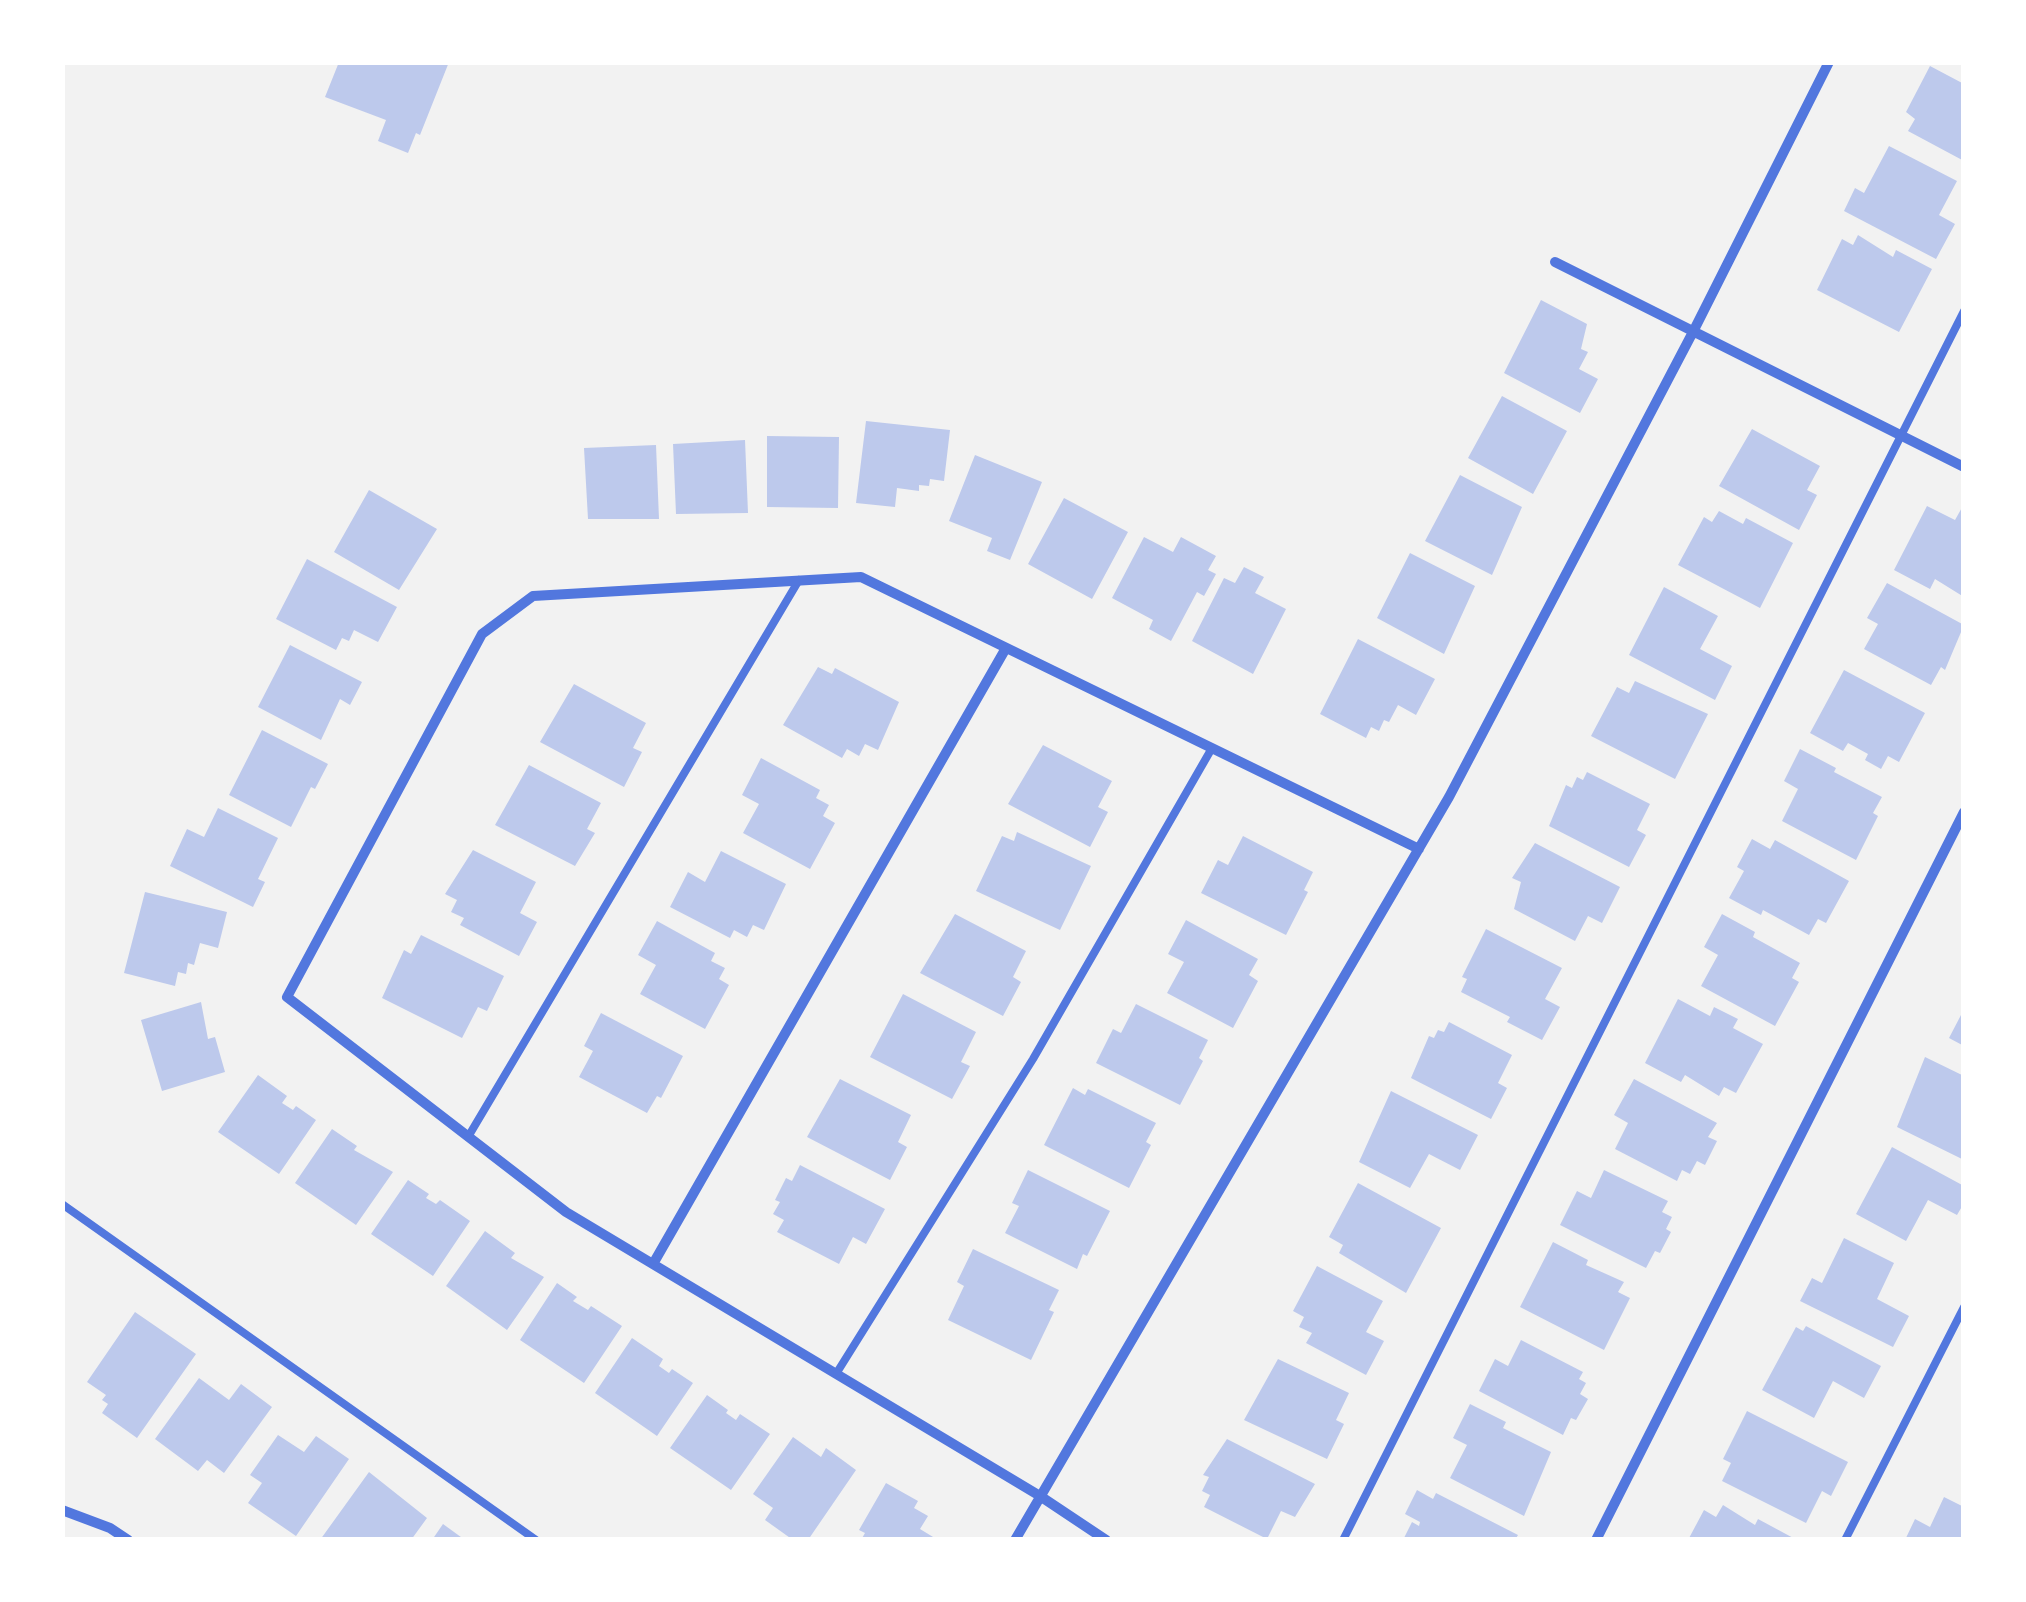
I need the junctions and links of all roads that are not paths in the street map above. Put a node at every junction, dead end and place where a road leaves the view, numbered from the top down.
1 (1828, 62) edge
2 (1554, 262) dead end
3 (1964, 311) edge
4 (1694, 330) junction
5 (1900, 435) junction
6 (1964, 467) edge
7 (799, 580) junction
8 (1006, 648) junction
9 (1212, 748) junction
10 (1964, 812) edge
11 (1419, 849) junction
12 (468, 1136) junction
13 (62, 1204) edge
14 (653, 1264) junction
15 (1964, 1306) edge
16 (836, 1374) junction
17 (1040, 1496) junction
18 (62, 1510) edge
19 (128, 1540) edge
20 (536, 1540) edge
21 (1015, 1540) edge
22 (1106, 1540) edge
23 (1343, 1540) edge
24 (1596, 1540) edge
25 (1846, 1540) edge

1 - 4 street
2 - 4 street
3 - 5 lane
4 - 5 street
4 - 11 street
5 - 6 street
5 - 23 lane
7 - 8 street
7 - 12 lane
7 - 12 street
8 - 9 street
8 - 14 street
9 - 11 street
9 - 16 lane
10 - 24 street
11 - 17 street
12 - 14 street
13 - 20 lane
14 - 16 street
15 - 25 lane
16 - 17 street
17 - 21 street
17 - 22 street
18 - 19 street

